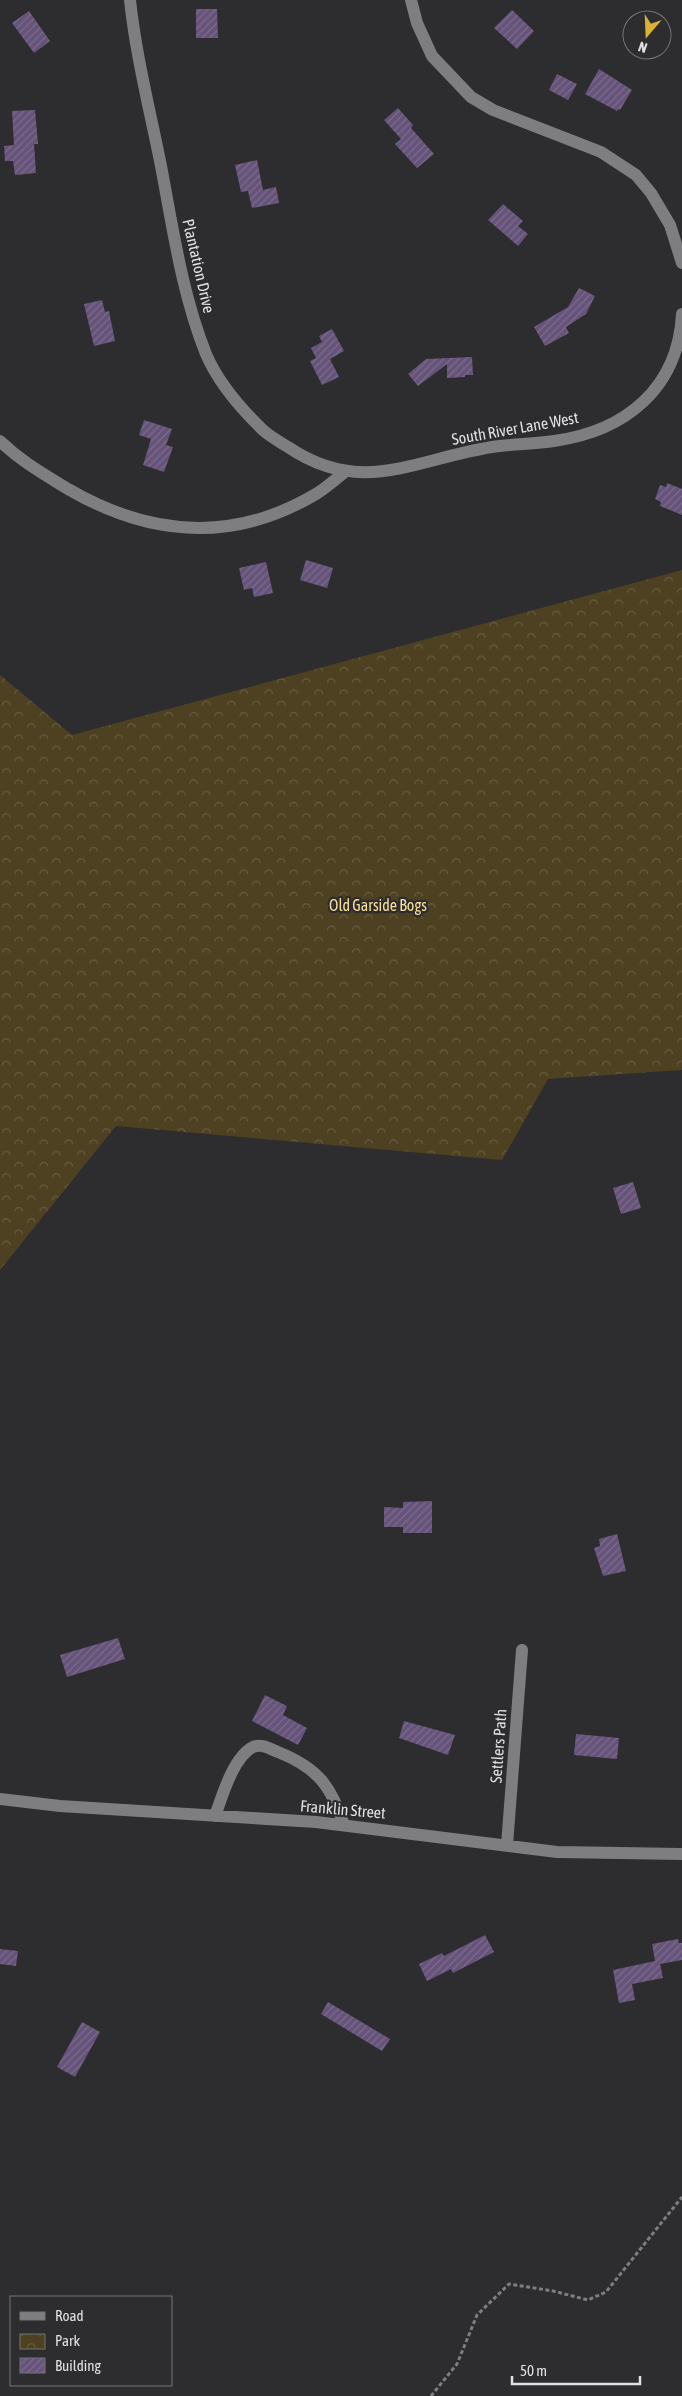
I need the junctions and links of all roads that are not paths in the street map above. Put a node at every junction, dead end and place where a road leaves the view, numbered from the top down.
1 (130, 0) edge
2 (411, 0) edge
3 (682, 263) edge
4 (682, 314) edge
5 (0, 441) edge
6 (346, 471) junction
7 (522, 1650) dead end
8 (0, 1799) edge
9 (214, 1816) junction
10 (344, 1825) junction
11 (507, 1845) junction
12 (682, 1854) edge

1 - 6 street, Plantation Drive
2 - 3 street
4 - 6 street, South River Lane West
5 - 6 street
7 - 11 street, Settlers Path
8 - 9 street, Franklin Street
9 - 10 street, Franklin Street
9 - 10 street
10 - 11 street, Franklin Street
11 - 12 street, Franklin Street

